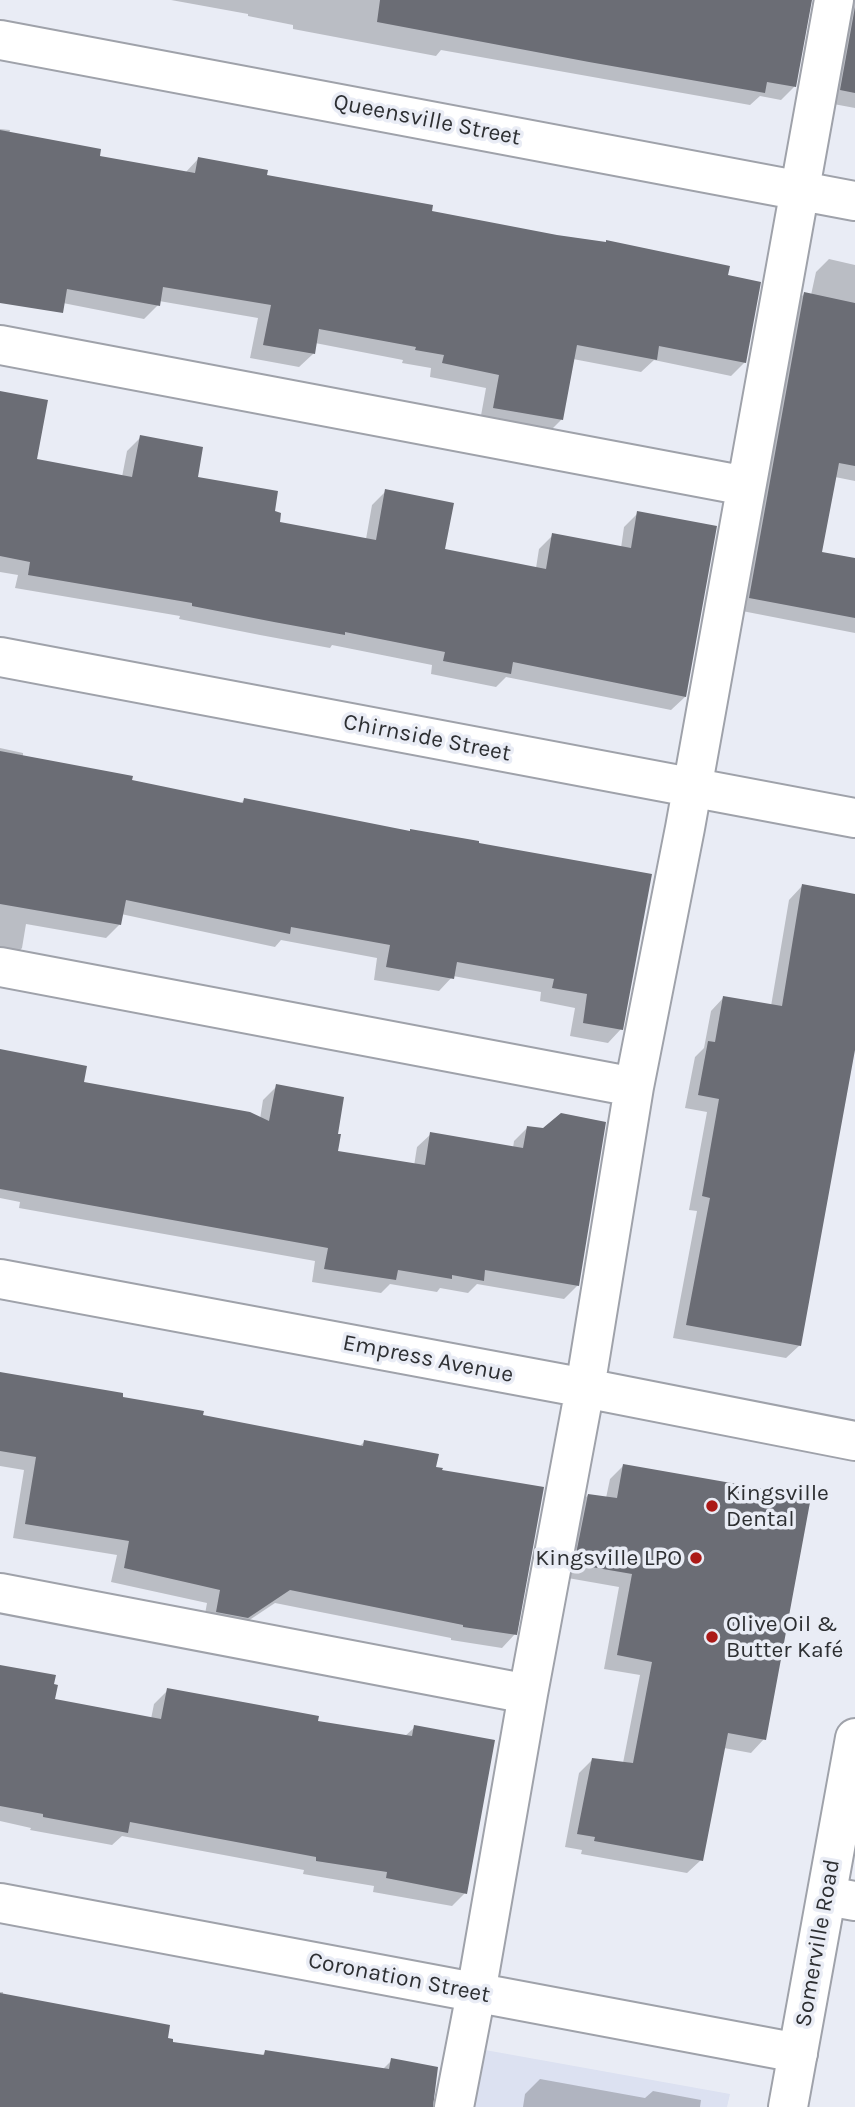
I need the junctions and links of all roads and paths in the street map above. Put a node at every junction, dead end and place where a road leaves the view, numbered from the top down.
1 (834, 0) edge
2 (0, 40) edge
3 (799, 190) junction
4 (855, 201) edge
5 (0, 345) edge
6 (746, 486) junction
7 (0, 657) edge
8 (692, 788) junction
9 (855, 818) edge
10 (0, 967) edge
11 (634, 1087) junction
12 (0, 1279) edge
13 (585, 1388) junction
14 (855, 1441) edge
15 (0, 1593) edge
16 (528, 1693) junction
17 (855, 1738) edge
18 (841, 1899) edge
19 (0, 1903) edge
20 (476, 1993) junction
21 (798, 2053) junction
22 (453, 2107) edge
23 (788, 2107) edge

1 - 3 street
2 - 3 street, Queensville Street
3 - 4 street, Queensville Street
3 - 6 street
5 - 6 street
6 - 8 street
7 - 8 street, Chirnside Street
8 - 9 street, Chirnside Street
8 - 11 street
10 - 11 street
11 - 13 street
12 - 13 street, Empress Avenue
13 - 14 street, Empress Avenue
13 - 16 street
15 - 16 street
16 - 20 street
17 - 18 street, Somerville Road
18 - 21 street, Somerville Road
19 - 20 street, Coronation Street
20 - 21 street, Coronation Street
20 - 22 street
21 - 23 street, Somerville Road

